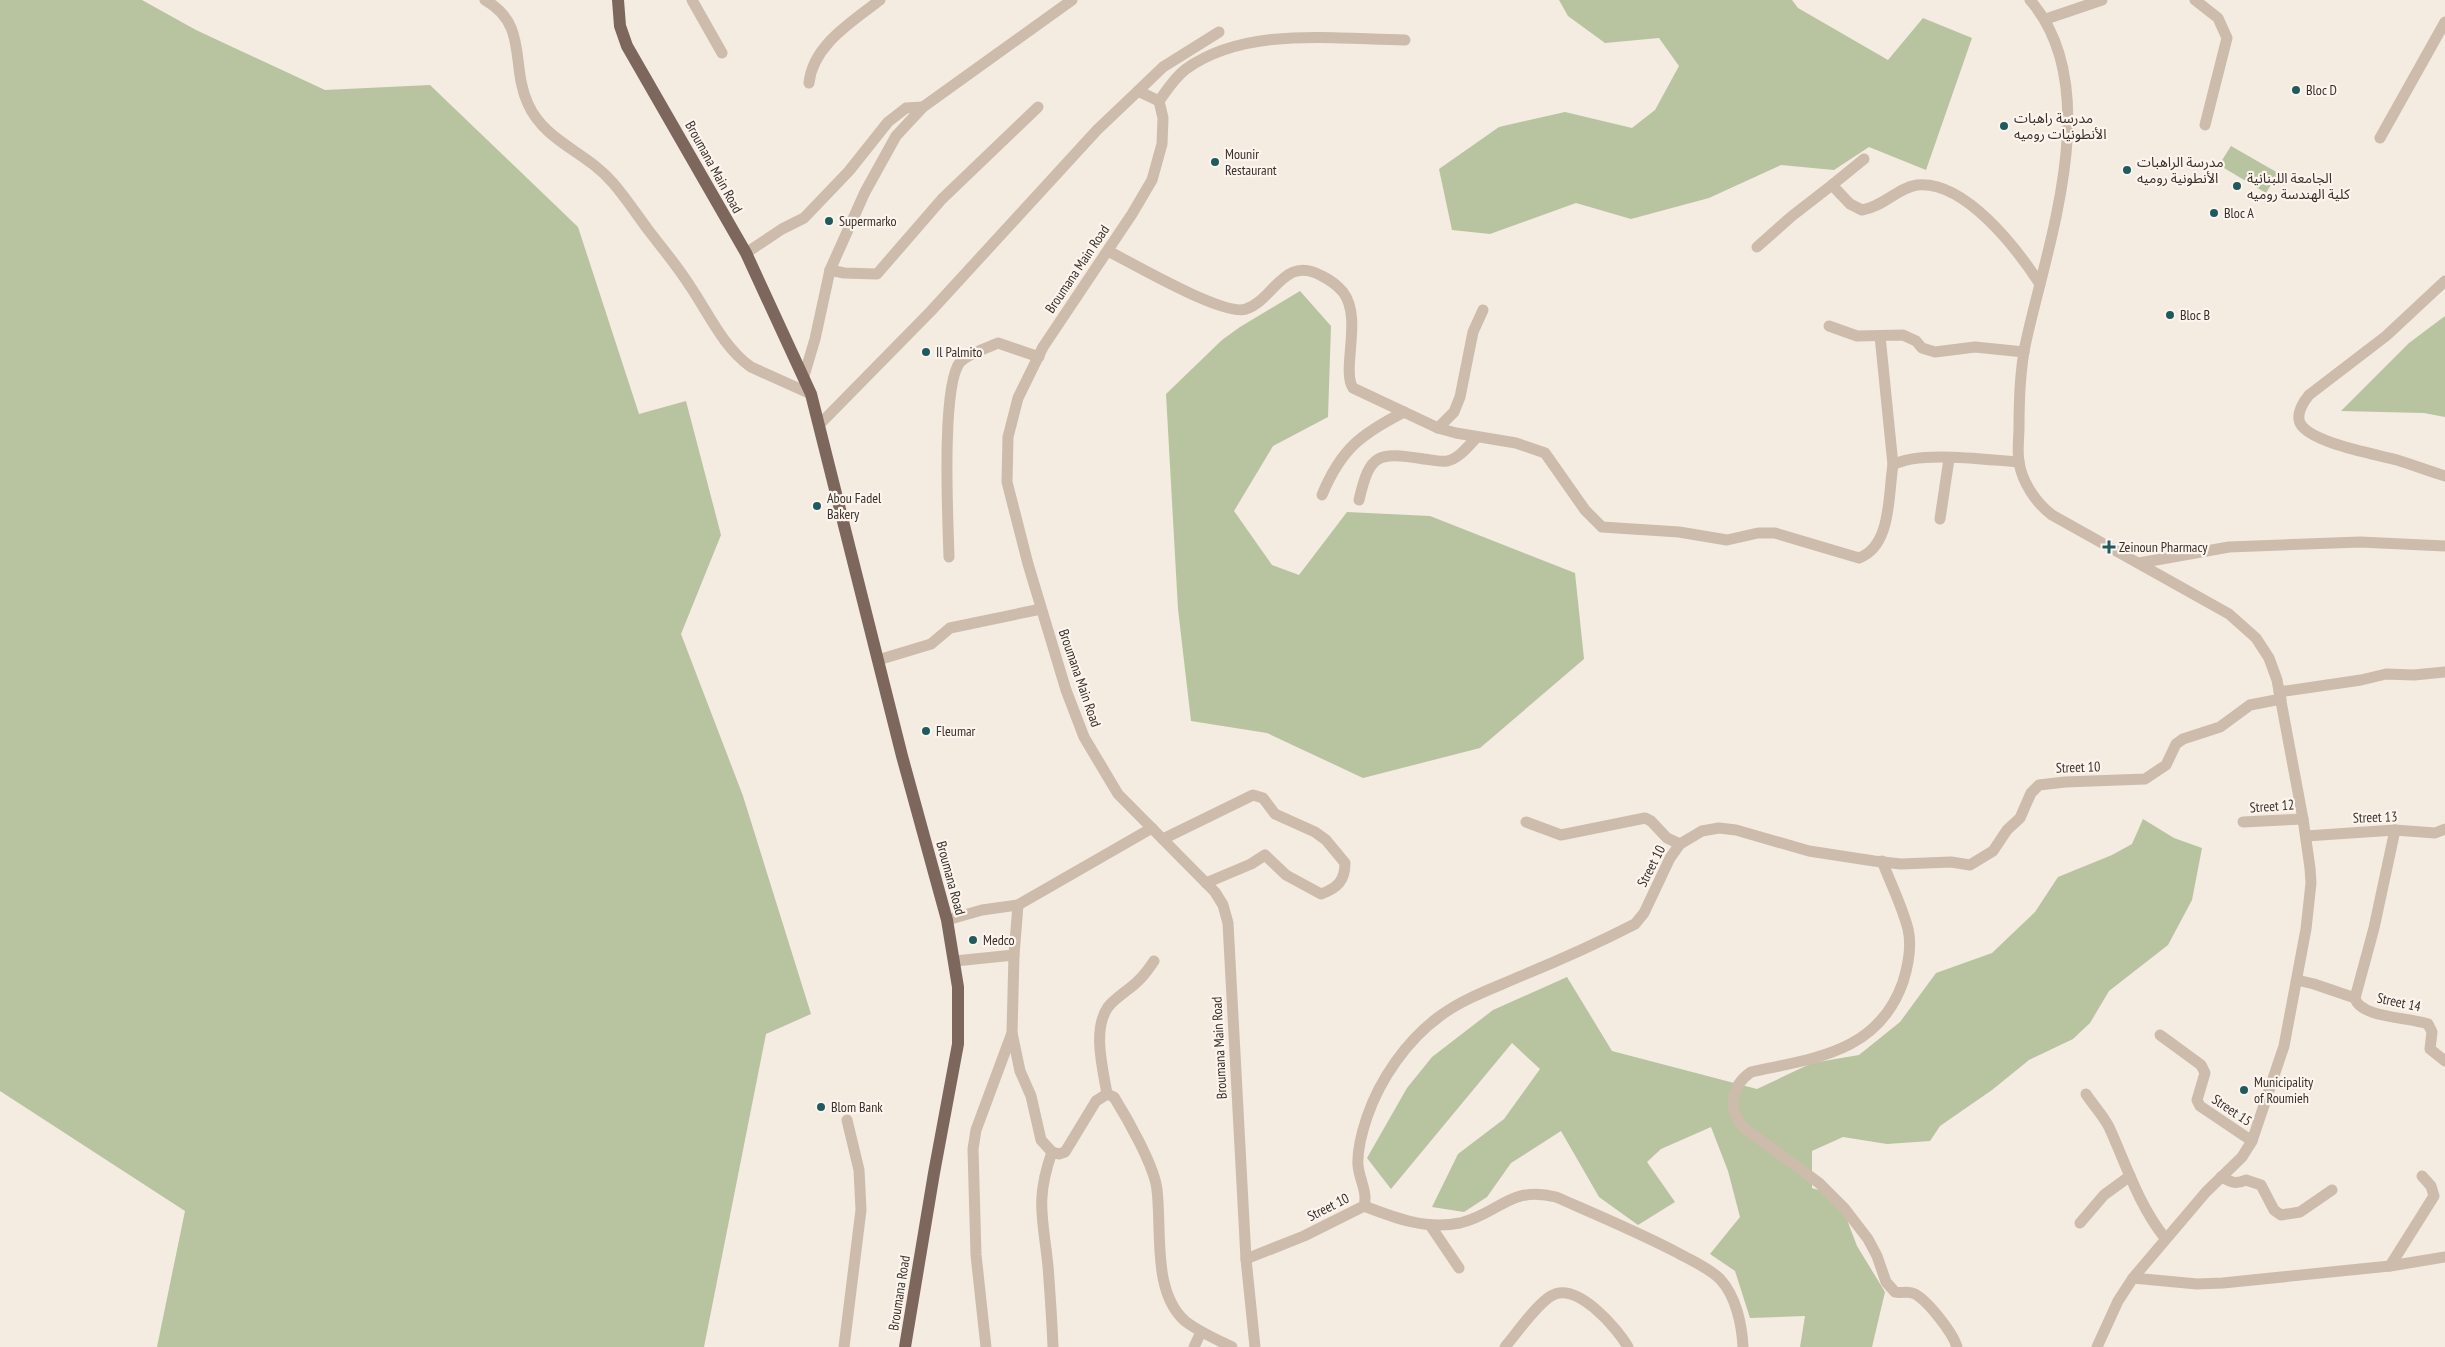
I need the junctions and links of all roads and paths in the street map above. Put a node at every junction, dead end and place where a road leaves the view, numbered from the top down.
1 (485, 0) edge
2 (618, 0) edge
3 (692, 0) edge
4 (880, 0) edge
5 (1072, 0) edge
6 (2030, 0) edge
7 (2102, 0) edge
8 (2195, 0) edge
9 (2046, 19) junction
10 (2445, 22) edge
11 (1219, 32) dead end
12 (1405, 40) dead end
13 (722, 53) dead end
14 (809, 83) dead end
15 (1138, 91) junction
16 (1159, 101) junction
17 (923, 107) junction
18 (1038, 107) dead end
19 (2205, 125) dead end
20 (2380, 138) dead end
21 (1864, 159) dead end
22 (1832, 185) junction
23 (1757, 246) dead end
24 (1108, 251) junction
25 (746, 254) junction
26 (830, 270) junction
27 (2445, 282) edge
28 (2040, 284) junction
29 (1483, 310) dead end
30 (1829, 326) dead end
31 (1880, 336) junction
32 (2024, 352) junction
33 (1038, 357) junction
34 (804, 376) junction
35 (812, 394) junction
36 (1404, 412) junction
37 (819, 425) junction
38 (1438, 428) junction
39 (1477, 437) junction
40 (1948, 459) junction
41 (2019, 462) junction
42 (1894, 465) junction
43 (2445, 476) edge
44 (1322, 495) dead end
45 (1359, 500) dead end
46 (1940, 519) dead end
47 (2445, 546) edge
48 (949, 556) dead end
49 (2139, 563) junction
50 (1041, 609) junction
51 (878, 660) junction
52 (2445, 672) edge
53 (2280, 696) junction
54 (2303, 818) junction
55 (1526, 822) dead end
56 (2243, 822) dead end
57 (1152, 828) junction
58 (2445, 829) edge
59 (2395, 830) junction
60 (2306, 836) junction
61 (1163, 839) junction
62 (1680, 844) junction
63 (1882, 861) junction
64 (1206, 883) junction
65 (1018, 905) junction
66 (947, 920) junction
67 (1014, 955) junction
68 (955, 961) junction
69 (1154, 961) dead end
70 (2297, 980) junction
71 (2355, 998) junction
72 (1012, 1033) junction
73 (2160, 1035) dead end
74 (2445, 1061) edge
75 (1107, 1094) junction
76 (2086, 1094) dead end
77 (847, 1120) dead end
78 (2252, 1141) junction
79 (1052, 1152) junction
80 (2130, 1176) junction
81 (2221, 1176) junction
82 (2422, 1176) dead end
83 (2332, 1190) dead end
84 (1364, 1206) junction
85 (2080, 1223) dead end
86 (1430, 1225) junction
87 (2165, 1238) junction
88 (2445, 1257) edge
89 (1246, 1259) junction
90 (2390, 1266) junction
91 (1459, 1268) dead end
92 (2133, 1278) junction
93 (1201, 1332) junction
94 (844, 1347) edge
95 (905, 1347) edge
96 (986, 1347) edge
97 (1053, 1347) edge
98 (1194, 1347) edge
99 (1232, 1347) edge
100 (1255, 1347) edge
101 (1505, 1347) edge
102 (1628, 1347) edge
103 (1743, 1347) edge
104 (1957, 1347) edge
105 (2097, 1347) edge

1 - 35 street
2 - 25 main road, Broumana Main Road
3 - 13 street
4 - 14 street
5 - 17 street
6 - 9 street
7 - 9 street
8 - 19 street
9 - 28 street
10 - 20 street
11 - 15 street
12 - 16 street
15 - 16 street
15 - 37 street
16 - 24 street, Broumana Main Road
17 - 25 street
17 - 26 street
18 - 26 street
21 - 22 street
22 - 23 street
22 - 28 street
24 - 33 street, Broumana Main Road
24 - 36 street
25 - 34 main road, Broumana Main Road
26 - 34 street
27 - 43 street
28 - 32 street
29 - 38 street
30 - 31 street
31 - 32 street
31 - 42 street
32 - 41 street
33 - 48 street
33 - 50 street, Broumana Main Road
34 - 35 main road, Broumana Main Road
35 - 37 main road, Broumana Main Road
36 - 38 street
36 - 44 street
37 - 51 main road, Broumana Road
38 - 39 street
39 - 42 street
39 - 45 street
40 - 41 street
40 - 42 street
40 - 46 street
41 - 49 street
47 - 49 street
49 - 53 street
50 - 51 street
50 - 57 street, Broumana Main Road
51 - 66 main road, Broumana Road
52 - 53 street
53 - 54 street
53 - 63 street, Street 10
54 - 56 street, Street 12
54 - 60 street
55 - 62 street
57 - 61 street, Broumana Main Road
57 - 65 street
58 - 59 street, Street 13
59 - 60 street, Street 13
59 - 71 street
60 - 70 street
61 - 64 street, Broumana Main Road
61 - 64 street
62 - 63 street, Street 10
62 - 84 street, Street 10
63 - 104 street
64 - 89 street, Broumana Main Road
65 - 66 street
65 - 67 street
66 - 68 main road, Broumana Road
67 - 68 street
67 - 72 street
68 - 95 main road, Broumana Road
69 - 75 street
70 - 71 street, Street 14
70 - 78 street
71 - 74 street, Street 14
72 - 79 street
72 - 96 street
73 - 78 street, Street 15
75 - 79 street
75 - 93 street
76 - 80 street
77 - 94 street
78 - 81 street
79 - 97 street
80 - 85 street
80 - 87 street
81 - 83 street
81 - 87 street
82 - 90 street
84 - 86 street
84 - 89 street, Street 10
86 - 91 street
86 - 103 street
87 - 92 street
88 - 90 street
89 - 100 street, Broumana Main Road
90 - 92 street
92 - 105 street
93 - 98 street
93 - 99 street
101 - 102 street

